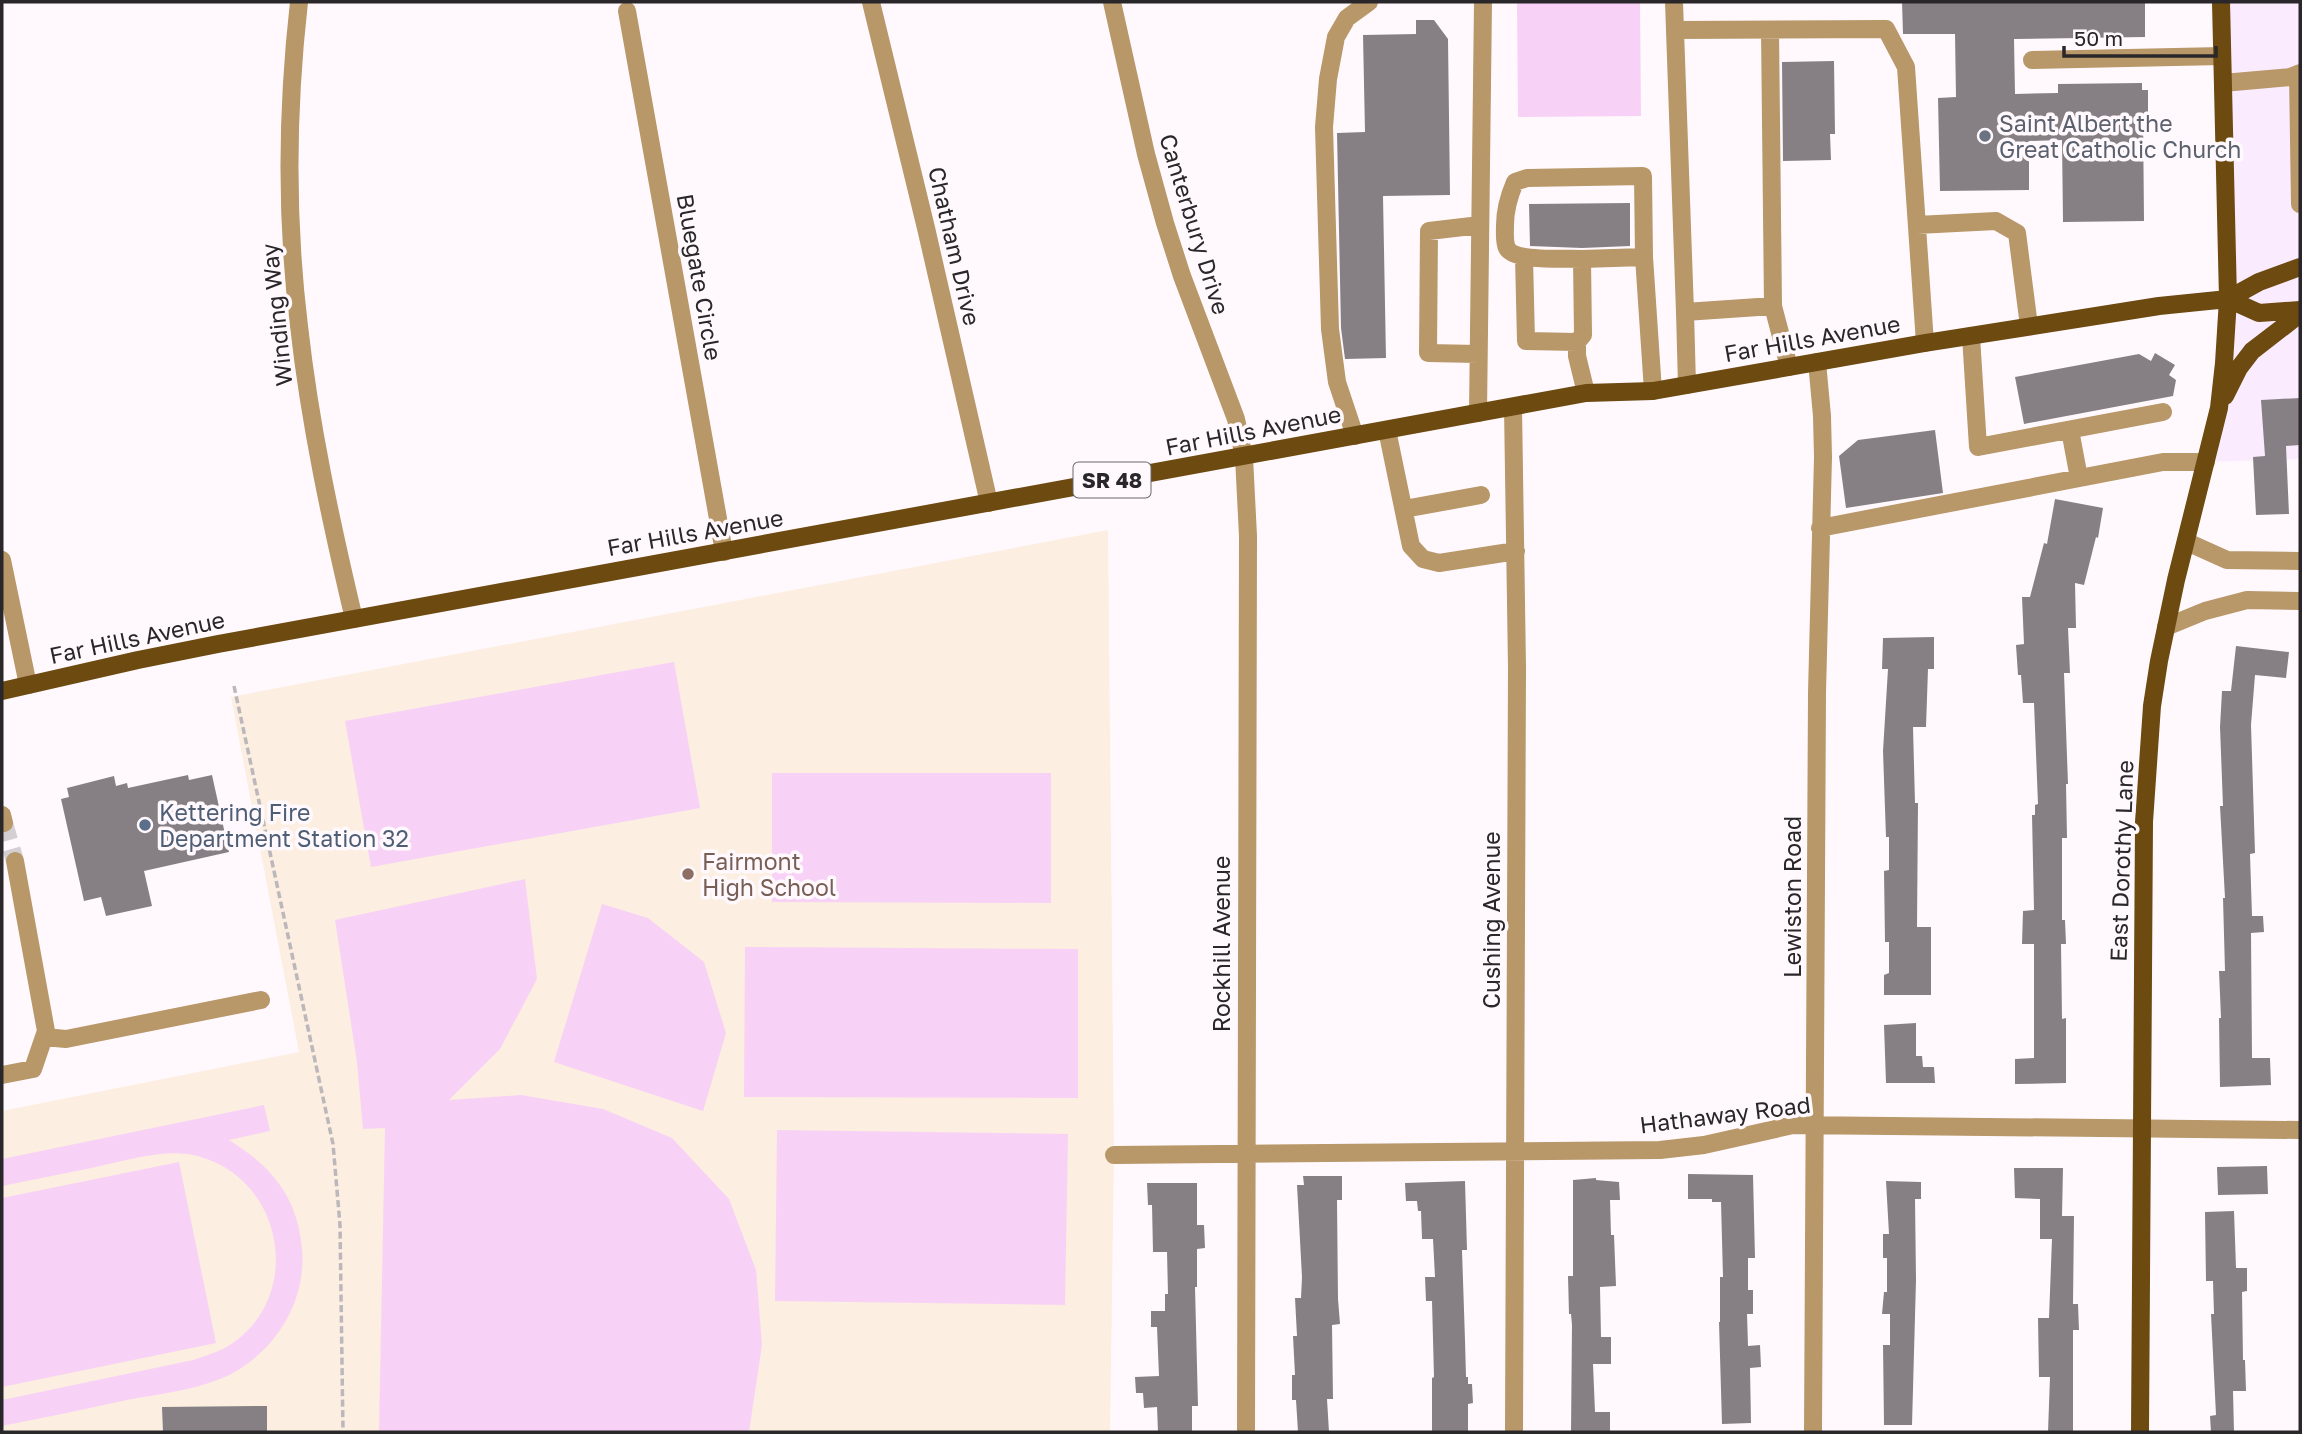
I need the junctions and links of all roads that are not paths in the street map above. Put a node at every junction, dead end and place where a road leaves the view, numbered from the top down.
1 (299, 2) edge
2 (871, 2) edge
3 (1112, 2) edge
4 (1368, 2) edge
5 (1483, 2) edge
6 (1675, 2) edge
7 (2221, 2) edge
8 (627, 11) dead end
9 (1675, 30) junction
10 (1770, 30) junction
11 (2222, 56) junction
12 (2032, 60) dead end
13 (2299, 74) edge
14 (2223, 83) junction
15 (2300, 204) edge
16 (1480, 225) junction
17 (1917, 225) junction
18 (1524, 257) junction
19 (1644, 257) junction
20 (1582, 259) junction
21 (2300, 267) edge
22 (2228, 299) junction
23 (1773, 306) junction
24 (1685, 312) junction
25 (2300, 312) edge
26 (2029, 326) junction
27 (1971, 336) junction
28 (1577, 342) junction
29 (1925, 343) junction
30 (1478, 354) junction
31 (1817, 362) junction
32 (1790, 367) junction
33 (1687, 385) junction
34 (1653, 391) junction
35 (1586, 393) junction
36 (1513, 407) junction
37 (2219, 408) junction
38 (2163, 412) dead end
39 (1478, 413) junction
40 (1387, 430) junction
41 (2070, 430) junction
42 (1354, 436) junction
43 (1244, 457) junction
44 (2206, 462) junction
45 (2079, 478) junction
46 (1481, 495) dead end
47 (989, 503) junction
48 (1404, 509) junction
49 (1820, 528) junction
50 (2187, 542) junction
51 (1516, 551) junction
52 (724, 552) junction
53 (2, 560) edge
54 (2300, 561) edge
55 (2300, 601) edge
56 (354, 619) junction
57 (2166, 627) junction
58 (28, 685) junction
59 (2, 691) edge
60 (15, 861) tunnel mouth
61 (261, 1000) dead end
62 (44, 1037) junction
63 (2, 1076) edge
64 (1816, 1125) junction
65 (2141, 1129) junction
66 (2300, 1130) edge
67 (1515, 1151) junction
68 (1246, 1153) junction
69 (1114, 1155) dead end
70 (1245, 1432) edge
71 (1514, 1432) edge
72 (1813, 1432) edge
73 (2140, 1432) edge

1 - 56 street, Winding Way
2 - 47 street, Chatham Drive
3 - 43 street, Canterbury Drive
4 - 42 street
5 - 16 street
6 - 9 street
7 - 11 main road, East Dorothy Lane
8 - 52 street, Bluegate Circle
9 - 10 street
9 - 24 street
10 - 17 street
10 - 23 street
11 - 12 street
11 - 14 main road, East Dorothy Lane
13 - 14 street
13 - 15 street
14 - 22 main road, East Dorothy Lane
16 - 30 street
16 - 30 street
17 - 26 street
17 - 29 street
18 - 19 street
18 - 20 street
18 - 28 street
19 - 20 street
19 - 34 street
20 - 28 street
21 - 22 main road, Far Hills Avenue / SR 48
22 - 25 main road, Far Hills Avenue / SR 48
22 - 26 main road, Far Hills Avenue / SR 48
22 - 37 main road, East Dorothy Lane
23 - 24 street
23 - 32 street
24 - 33 street
25 - 37 main road
26 - 27 main road, Far Hills Avenue / SR 48
27 - 29 main road, Far Hills Avenue / SR 48
27 - 41 street
28 - 35 street
29 - 31 main road, Far Hills Avenue / SR 48
30 - 39 street
31 - 32 main road, Far Hills Avenue / SR 48
31 - 49 street, Lewiston Road
32 - 33 main road, Far Hills Avenue / SR 48
33 - 34 main road, Far Hills Avenue / SR 48
34 - 35 main road, Far Hills Avenue / SR 48
35 - 36 main road, Far Hills Avenue / SR 48
36 - 39 main road, Far Hills Avenue / SR 48
36 - 51 street, Cushing Avenue
37 - 44 main road, East Dorothy Lane
38 - 41 street
39 - 40 main road, Far Hills Avenue / SR 48
40 - 42 main road, Far Hills Avenue / SR 48
40 - 48 street
41 - 45 street
42 - 43 main road, Far Hills Avenue / SR 48
43 - 47 main road, Far Hills Avenue / SR 48
43 - 68 street, Rockhill Avenue
44 - 45 street
44 - 50 main road, East Dorothy Lane
45 - 49 street
46 - 48 street
47 - 52 main road, Far Hills Avenue / SR 48
48 - 51 street
49 - 64 street, Lewiston Road
50 - 54 street
50 - 57 main road, East Dorothy Lane
51 - 67 street, Cushing Avenue
52 - 56 main road, Far Hills Avenue / SR 48
53 - 58 street
55 - 57 street
56 - 58 main road, Far Hills Avenue / SR 48
57 - 65 main road, East Dorothy Lane
58 - 59 main road, Far Hills Avenue / SR 48
60 - 62 street
61 - 62 street
62 - 63 street
64 - 65 street, Hathaway Road
64 - 67 street, Hathaway Road
64 - 72 street, Lewiston Road
65 - 66 street, Hathaway Road
65 - 73 main road, East Dorothy Lane
67 - 68 street, Hathaway Road
67 - 71 street, Cushing Avenue
68 - 69 street, Hathaway Road
68 - 70 street, Rockhill Avenue

